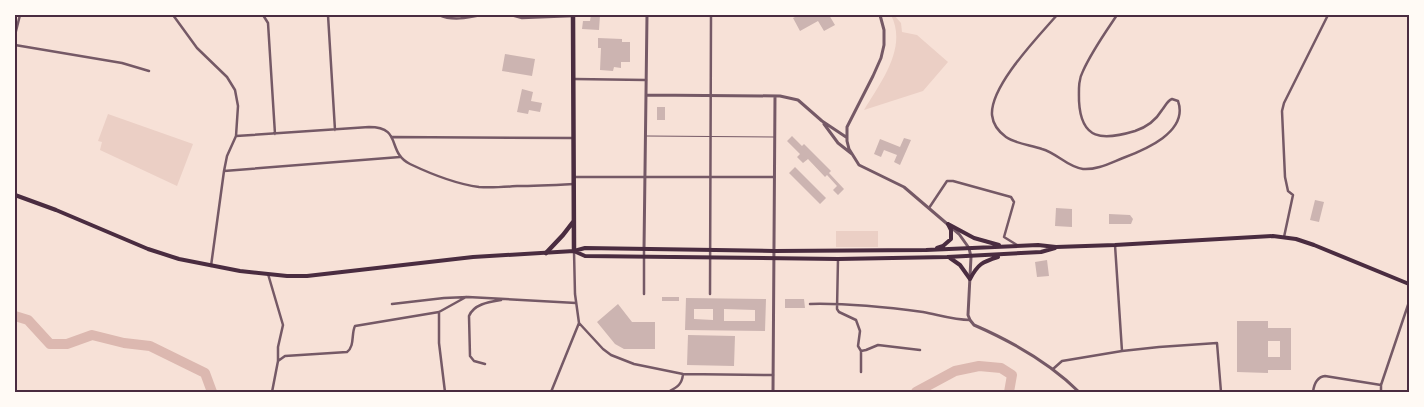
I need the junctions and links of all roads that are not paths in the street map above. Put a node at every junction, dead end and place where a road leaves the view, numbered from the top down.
1 (16, 15) edge
2 (20, 15) edge
3 (174, 15) edge
4 (263, 15) edge
5 (328, 15) edge
6 (439, 15) edge
7 (481, 15) edge
8 (511, 15) edge
9 (573, 15) edge
10 (646, 15) edge
11 (711, 15) edge
12 (880, 15) edge
13 (1057, 15) edge
14 (1117, 15) edge
15 (1328, 15) edge
16 (559, 16) edge
17 (15, 35) edge
18 (15, 45) edge
19 (149, 72) dead end
20 (574, 79) junction
21 (646, 80) junction
22 (646, 95) junction
23 (712, 96) junction
24 (775, 96) junction
25 (822, 121) junction
26 (335, 130) junction
27 (275, 134) junction
28 (236, 136) junction
29 (645, 136) junction
30 (711, 136) junction
31 (775, 137) junction
32 (846, 137) junction
33 (392, 138) junction
34 (574, 138) junction
35 (852, 155) junction
36 (400, 157) junction
37 (224, 172) junction
38 (574, 176) junction
39 (645, 177) junction
40 (711, 177) junction
41 (774, 177) junction
42 (574, 184) junction
43 (15, 195) edge
44 (929, 208) junction
45 (574, 218) junction
46 (948, 224) junction
47 (1284, 237) junction
48 (1115, 245) junction
49 (1018, 246) junction
50 (1005, 247) junction
51 (1056, 247) junction
52 (969, 248) junction
53 (644, 249) junction
54 (710, 250) junction
55 (926, 250) junction
56 (774, 251) junction
57 (574, 252) junction
58 (546, 253) junction
59 (1004, 255) junction
60 (644, 257) junction
61 (971, 257) junction
62 (710, 258) junction
63 (774, 258) junction
64 (947, 258) junction
65 (838, 259) junction
66 (211, 266) junction
67 (268, 274) junction
68 (970, 280) junction
69 (1409, 284) edge
70 (644, 294) dead end
71 (710, 294) dead end
72 (468, 297) junction
73 (507, 300) junction
74 (1409, 302) edge
75 (576, 303) junction
76 (392, 304) dead end
77 (810, 304) dead end
78 (838, 304) junction
79 (439, 312) junction
80 (970, 320) junction
81 (579, 323) junction
82 (861, 350) junction
83 (920, 350) dead end
84 (1122, 351) junction
85 (278, 361) junction
86 (485, 364) dead end
87 (1053, 369) junction
88 (861, 372) dead end
89 (683, 374) junction
90 (773, 375) junction
91 (1382, 385) junction
92 (272, 392) edge
93 (445, 392) edge
94 (551, 392) edge
95 (668, 392) edge
96 (773, 392) edge
97 (1079, 392) edge
98 (1221, 392) edge
99 (1313, 392) edge
100 (1381, 392) edge

1 - 2 street
2 - 17 street
3 - 28 street
4 - 27 street
5 - 26 street
6 - 7 street
8 - 16 street
9 - 16 street
9 - 20 highway
10 - 21 street
11 - 23 street
12 - 32 street
13 - 14 street
15 - 47 street
18 - 19 street
20 - 21 street
20 - 34 highway
21 - 22 street
22 - 23 street
22 - 29 street
23 - 24 street
23 - 30 street
24 - 25 street
24 - 31 street
25 - 32 street
25 - 35 street
26 - 27 street
26 - 33 street
27 - 28 street
28 - 37 street
29 - 30 lane
29 - 39 street
30 - 31 lane
30 - 40 street
31 - 41 street
32 - 35 street
33 - 34 street
33 - 36 street
34 - 38 highway
35 - 44 street
36 - 37 street
36 - 42 street
37 - 66 street
38 - 39 street
38 - 42 highway
39 - 40 street
39 - 53 street
40 - 41 street
40 - 54 street
41 - 56 street
42 - 45 highway
43 - 66 main road
44 - 46 street
44 - 49 street
45 - 57 highway
45 - 58 highway
46 - 50 main road
46 - 52 street
46 - 55 main road
47 - 48 main road
47 - 69 main road
48 - 51 main road
48 - 84 street
49 - 50 main road
49 - 51 main road
50 - 52 main road
51 - 59 main road
52 - 55 main road
52 - 61 street
53 - 54 main road
53 - 57 main road
53 - 60 street
54 - 56 main road
54 - 62 street
55 - 56 main road
56 - 63 street
57 - 58 main road
57 - 60 main road
57 - 75 street
58 - 67 main road
59 - 61 main road
59 - 68 main road
60 - 62 main road
60 - 70 street
61 - 64 main road
61 - 68 street
62 - 63 main road
62 - 71 street
63 - 65 main road
63 - 90 street
64 - 65 main road
64 - 68 main road
65 - 78 street
66 - 67 main road
67 - 85 street
68 - 80 street
72 - 73 street
72 - 76 street
72 - 79 street
73 - 75 street
73 - 86 street
74 - 91 street
75 - 81 street
77 - 78 street
78 - 80 street
78 - 82 street
79 - 85 street
79 - 93 street
80 - 87 street
81 - 89 street
81 - 94 street
82 - 83 street
82 - 88 street
84 - 87 street
84 - 98 street
85 - 92 street
87 - 97 street
89 - 90 street
89 - 95 street
90 - 96 street
91 - 99 street
91 - 100 street

